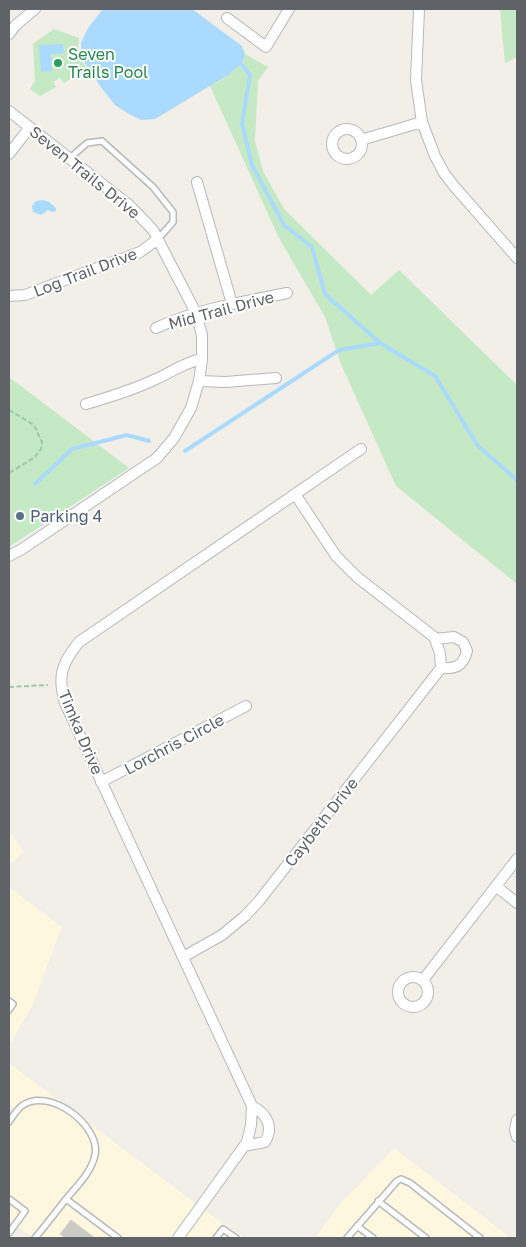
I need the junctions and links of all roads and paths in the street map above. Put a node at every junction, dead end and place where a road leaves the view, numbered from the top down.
1 (35, 9) edge
2 (289, 9) edge
3 (419, 9) edge
4 (227, 18) dead end
5 (9, 34) edge
6 (9, 111) edge
7 (422, 122) junction
8 (30, 127) junction
9 (361, 140) dead end
10 (9, 154) edge
11 (70, 158) junction
12 (197, 182) dead end
13 (158, 239) junction
14 (517, 258) edge
15 (287, 293) dead end
16 (9, 296) edge
17 (232, 304) junction
18 (196, 314) junction
19 (156, 328) dead end
20 (202, 359) junction
21 (276, 378) dead end
22 (199, 381) junction
23 (86, 404) dead end
24 (9, 410) edge
25 (361, 450) dead end
26 (9, 472) edge
27 (296, 494) junction
28 (9, 556) edge
29 (435, 639) junction
30 (441, 668) junction
31 (48, 685) dead end
32 (9, 687) edge
33 (246, 706) dead end
34 (101, 782) junction
35 (517, 859) edge
36 (497, 887) junction
37 (517, 903) edge
38 (183, 957) junction
39 (422, 980) dead end
40 (9, 1001) edge
41 (9, 1010) edge
42 (252, 1106) junction
43 (517, 1120) edge
44 (9, 1122) edge
45 (517, 1137) edge
46 (244, 1146) junction
47 (9, 1199) edge
48 (66, 1199) junction
49 (378, 1202) junction
50 (357, 1226) junction
51 (9, 1233) edge
52 (35, 1238) edge
53 (118, 1238) edge
54 (178, 1238) edge
55 (216, 1238) edge
56 (236, 1238) edge
57 (347, 1238) edge
58 (373, 1238) edge
59 (426, 1238) edge
60 (480, 1238) edge

1 - 5 street
2 - 4 street
3 - 7 street
6 - 8 street, Seven Trails Drive
7 - 9 street
7 - 14 street
8 - 10 street
8 - 11 street, Seven Trails Drive
11 - 13 street, Seven Trails Drive
11 - 13 lane
12 - 17 street
13 - 16 street, Log Trail Drive
13 - 18 street, Seven Trails Drive
15 - 17 street, Mid Trail Drive
17 - 18 street, Mid Trail Drive
18 - 19 street, Mid Trail Drive
18 - 20 street, Seven Trails Drive
20 - 22 street, Seven Trails Drive
20 - 23 street
21 - 22 street
22 - 28 street, Seven Trails Drive
24 - 26 path
25 - 27 street, Timka Drive
27 - 29 street
27 - 34 street, Timka Drive
29 - 30 street
29 - 30 street
30 - 38 street, Caybeth Drive
31 - 32 path
33 - 34 street, Lorchris Circle
34 - 38 street, Timka Drive
35 - 36 street
36 - 37 street
36 - 39 street
38 - 42 street, Timka Drive
40 - 41 lane
42 - 46 street
42 - 46 street, Timka Drive
43 - 45 street
44 - 48 lane
46 - 54 street
47 - 51 lane
48 - 52 lane
48 - 53 lane
49 - 50 lane
49 - 59 lane
49 - 60 lane
50 - 57 lane
50 - 58 lane
55 - 56 lane

